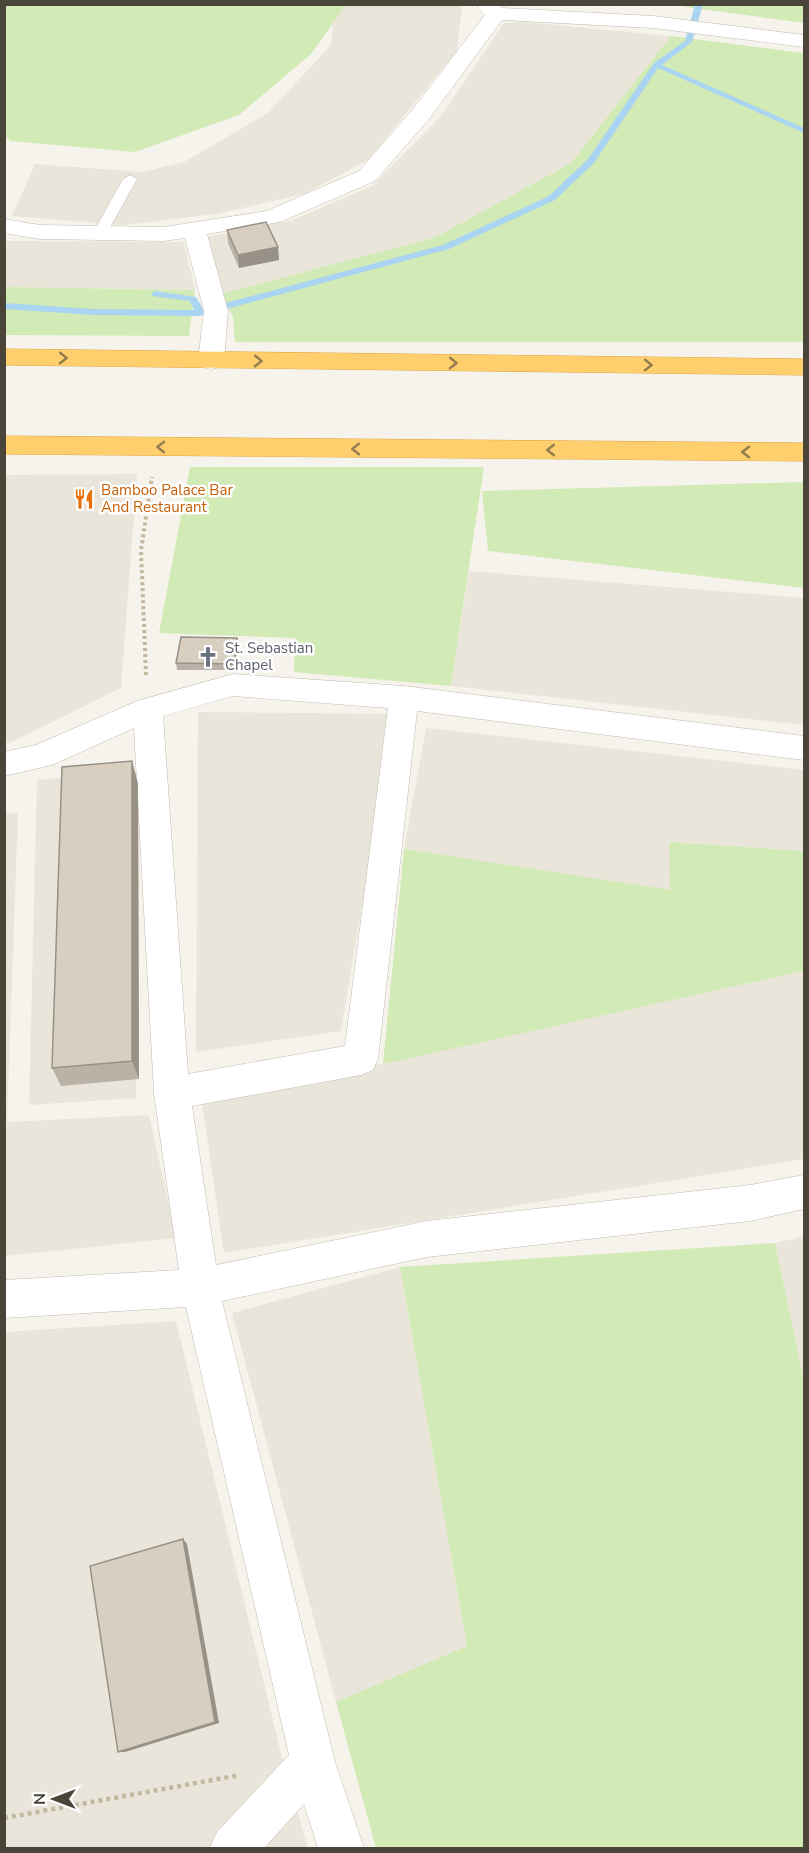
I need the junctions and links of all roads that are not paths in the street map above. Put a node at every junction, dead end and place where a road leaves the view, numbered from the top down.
1 (491, 9) edge
2 (804, 41) edge
3 (130, 179) dead end
4 (4, 226) edge
5 (194, 229) junction
6 (100, 233) junction
7 (4, 357) edge
8 (211, 361) junction
9 (804, 367) edge
10 (4, 446) edge
11 (804, 452) edge
12 (404, 698) junction
13 (148, 709) junction
14 (804, 748) edge
15 (4, 764) edge
16 (172, 1093) junction
17 (804, 1192) edge
18 (200, 1287) junction
19 (4, 1299) edge
20 (313, 1762) junction
21 (234, 1848) edge
22 (340, 1848) edge

1 - 2 street
1 - 5 street
3 - 6 lane
4 - 6 street
5 - 6 street
5 - 8 street
7 -> 8 highway
8 -> 9 highway
11 -> 10 highway
12 - 13 street
12 - 14 street
12 - 16 street
13 - 15 street
13 - 16 street
16 - 18 street
17 - 18 street
18 - 19 street
18 - 20 street
20 - 21 street
20 - 22 street

